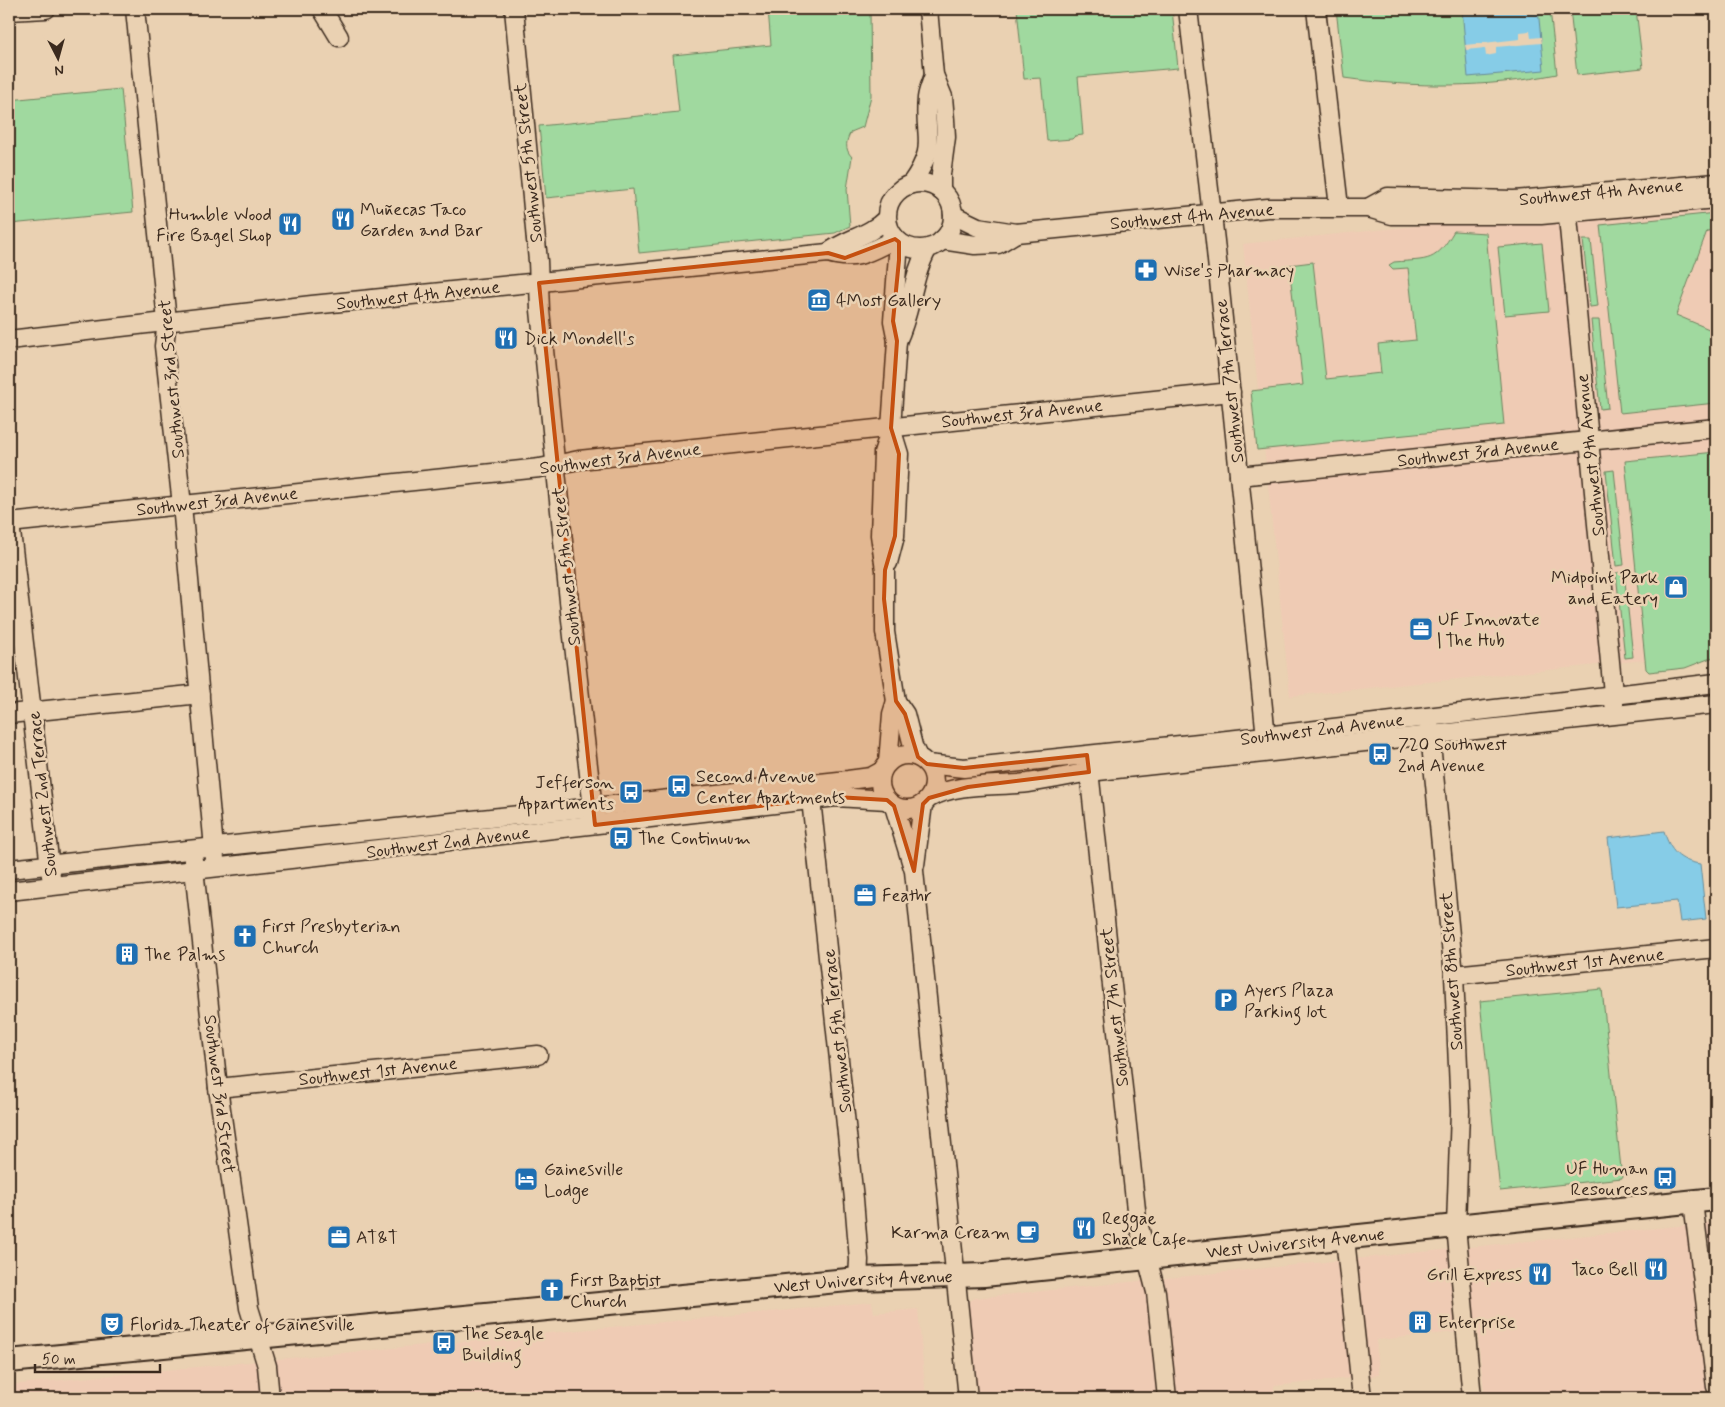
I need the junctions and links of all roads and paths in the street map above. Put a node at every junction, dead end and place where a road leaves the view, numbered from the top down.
1 (46, 9) edge
2 (135, 9) edge
3 (322, 9) edge
4 (514, 9) edge
5 (928, 9) edge
6 (1188, 9) edge
7 (1316, 9) edge
8 (9, 11) edge
9 (339, 37) dead end
10 (934, 75) junction
11 (1716, 183) edge
12 (911, 184) junction
13 (941, 191) junction
14 (1716, 199) edge
15 (1567, 205) junction
16 (1339, 207) junction
17 (1210, 212) junction
18 (953, 215) junction
19 (886, 219) junction
20 (1016, 233) junction
21 (897, 240) junction
22 (935, 244) junction
23 (828, 253) junction
24 (540, 282) junction
25 (167, 321) junction
26 (9, 340) edge
27 (897, 341) junction
28 (1230, 392) junction
29 (891, 428) junction
30 (1716, 428) edge
31 (1589, 440) junction
32 (556, 465) junction
33 (1239, 476) junction
34 (182, 505) junction
35 (9, 523) edge
36 (1716, 683) edge
37 (200, 694) junction
38 (1614, 694) junction
39 (896, 701) junction
40 (1716, 704) edge
41 (32, 711) junction
42 (9, 714) edge
43 (1615, 714) junction
44 (1428, 716) junction
45 (1431, 734) junction
46 (1266, 744) junction
47 (922, 761) junction
48 (1088, 764) junction
49 (885, 767) junction
50 (810, 792) junction
51 (926, 801) junction
52 (891, 803) junction
53 (592, 807) junction
54 (594, 825) junction
55 (409, 826) junction
56 (412, 846) junction
57 (214, 847) junction
58 (192, 849) junction
59 (50, 865) junction
60 (9, 869) edge
61 (216, 869) junction
62 (195, 871) junction
63 (914, 871) junction
64 (52, 887) junction
65 (9, 892) edge
66 (1716, 948) edge
67 (1454, 975) junction
68 (538, 1055) dead end
69 (218, 1088) junction
70 (1716, 1200) edge
71 (1693, 1202) junction
72 (1456, 1226) junction
73 (1345, 1238) junction
74 (1148, 1258) junction
75 (956, 1276) junction
76 (858, 1279) junction
77 (257, 1337) junction
78 (9, 1361) edge
79 (1716, 1387) edge
80 (270, 1398) edge
81 (968, 1398) edge
82 (1167, 1398) edge
83 (1362, 1398) edge
84 (1472, 1398) edge

1 - 8 street
2 - 25 street, Southwest 3rd Street
3 - 9 street
4 - 24 street, Southwest 5th Street
5 - 10 street
6 - 17 street, Southwest 7th Terrace
7 - 16 street
10 - 12 street
10 - 13 street
11 - 15 street, Southwest 4th Avenue
12 - 13 street
12 - 19 street
13 - 18 street
14 - 15 street, Southwest 4th Avenue
15 - 16 street, Southwest 4th Avenue
15 - 31 street, Southwest 9th Avenue
16 - 17 street, Southwest 4th Avenue
17 - 20 street, Southwest 4th Avenue
17 - 28 street, Southwest 7th Terrace
18 - 20 street, Southwest 4th Avenue
18 - 22 street
19 - 21 street
19 - 23 street, Southwest 4th Avenue
20 - 22 street, Southwest 4th Avenue
21 - 22 street
21 - 23 street, Southwest 4th Avenue
21 - 27 street
22 - 27 street
23 - 24 street, Southwest 4th Avenue
24 - 25 street, Southwest 4th Avenue
24 - 32 street, Southwest 5th Street
25 - 26 street, Southwest 4th Avenue
25 - 34 street, Southwest 3rd Street
27 - 29 street
28 - 29 street, Southwest 3rd Avenue
28 - 33 street, Southwest 7th Terrace
29 - 32 street, Southwest 3rd Avenue
29 - 39 street
30 - 31 street, Southwest 3rd Avenue
31 - 33 street, Southwest 3rd Avenue
31 - 38 street, Southwest 9th Avenue
32 - 34 street, Southwest 3rd Avenue
32 - 53 street, Southwest 5th Street
33 - 46 street, Southwest 7th Terrace
34 - 35 street, Southwest 3rd Avenue
34 - 37 street, Southwest 3rd Street
35 - 41 street, Southwest 2nd Terrace
36 - 38 street, Southwest 2nd Avenue
37 - 41 street
37 - 57 street, Southwest 3rd Street
38 - 43 street, Southwest 9th Avenue
38 - 44 street, Southwest 2nd Avenue
39 - 47 street
39 - 49 street
40 - 43 street, Southwest 2nd Avenue
41 - 42 street
41 - 59 street, Southwest 2nd Terrace
43 - 45 street, Southwest 2nd Avenue
44 - 45 street, Southwest 8th Street
44 - 46 street, Southwest 2nd Avenue
45 - 46 street, Southwest 2nd Avenue
45 - 67 street, Southwest 8th Street
46 - 48 street, Southwest 2nd Avenue
47 - 48 street, Southwest 2nd Avenue
47 - 49 street
47 - 51 street
48 - 51 street, Southwest 2nd Avenue
48 - 74 street, Southwest 7th Street
49 - 50 street, Southwest 2nd Avenue
49 - 52 street
50 - 52 street, Southwest 2nd Avenue
50 - 53 street, Southwest 2nd Avenue
50 - 54 street, Southwest 2nd Avenue
50 - 76 street, Southwest 5th Terrace
51 - 52 street
51 - 63 street
52 - 63 street
53 - 54 street, Southwest 5th Street
53 - 55 street, Southwest 2nd Avenue
54 - 56 street, Southwest 2nd Avenue
55 - 56 street
55 - 57 street, Southwest 2nd Avenue
56 - 61 street, Southwest 2nd Avenue
57 - 58 street, Southwest 2nd Avenue
57 - 61 street, Southwest 3rd Street
58 - 59 street, Southwest 2nd Avenue
58 - 62 street, Southwest 3rd Street
59 - 60 street, Southwest 2nd Avenue
59 - 64 street, Southwest 2nd Terrace
61 - 62 street, Southwest 2nd Avenue
62 - 64 street, Southwest 2nd Avenue
62 - 69 street, Southwest 3rd Street
63 - 75 street
64 - 65 street, Southwest 2nd Avenue
66 - 67 street, Southwest 1st Avenue
67 - 72 street, Southwest 8th Street
68 - 69 street, Southwest 1st Avenue
69 - 77 street, Southwest 3rd Street
70 - 71 main road, West University Avenue
71 - 72 main road, West University Avenue
71 - 79 street
72 - 73 main road, West University Avenue
72 - 84 street, Southwest 8th Street
73 - 74 main road, West University Avenue
73 - 83 street
74 - 75 main road, West University Avenue
74 - 82 street, Southwest 7th Street
75 - 76 main road, West University Avenue
75 - 81 street
76 - 77 main road, West University Avenue
77 - 78 main road, West University Avenue
77 - 80 street, Southwest 3rd Street

